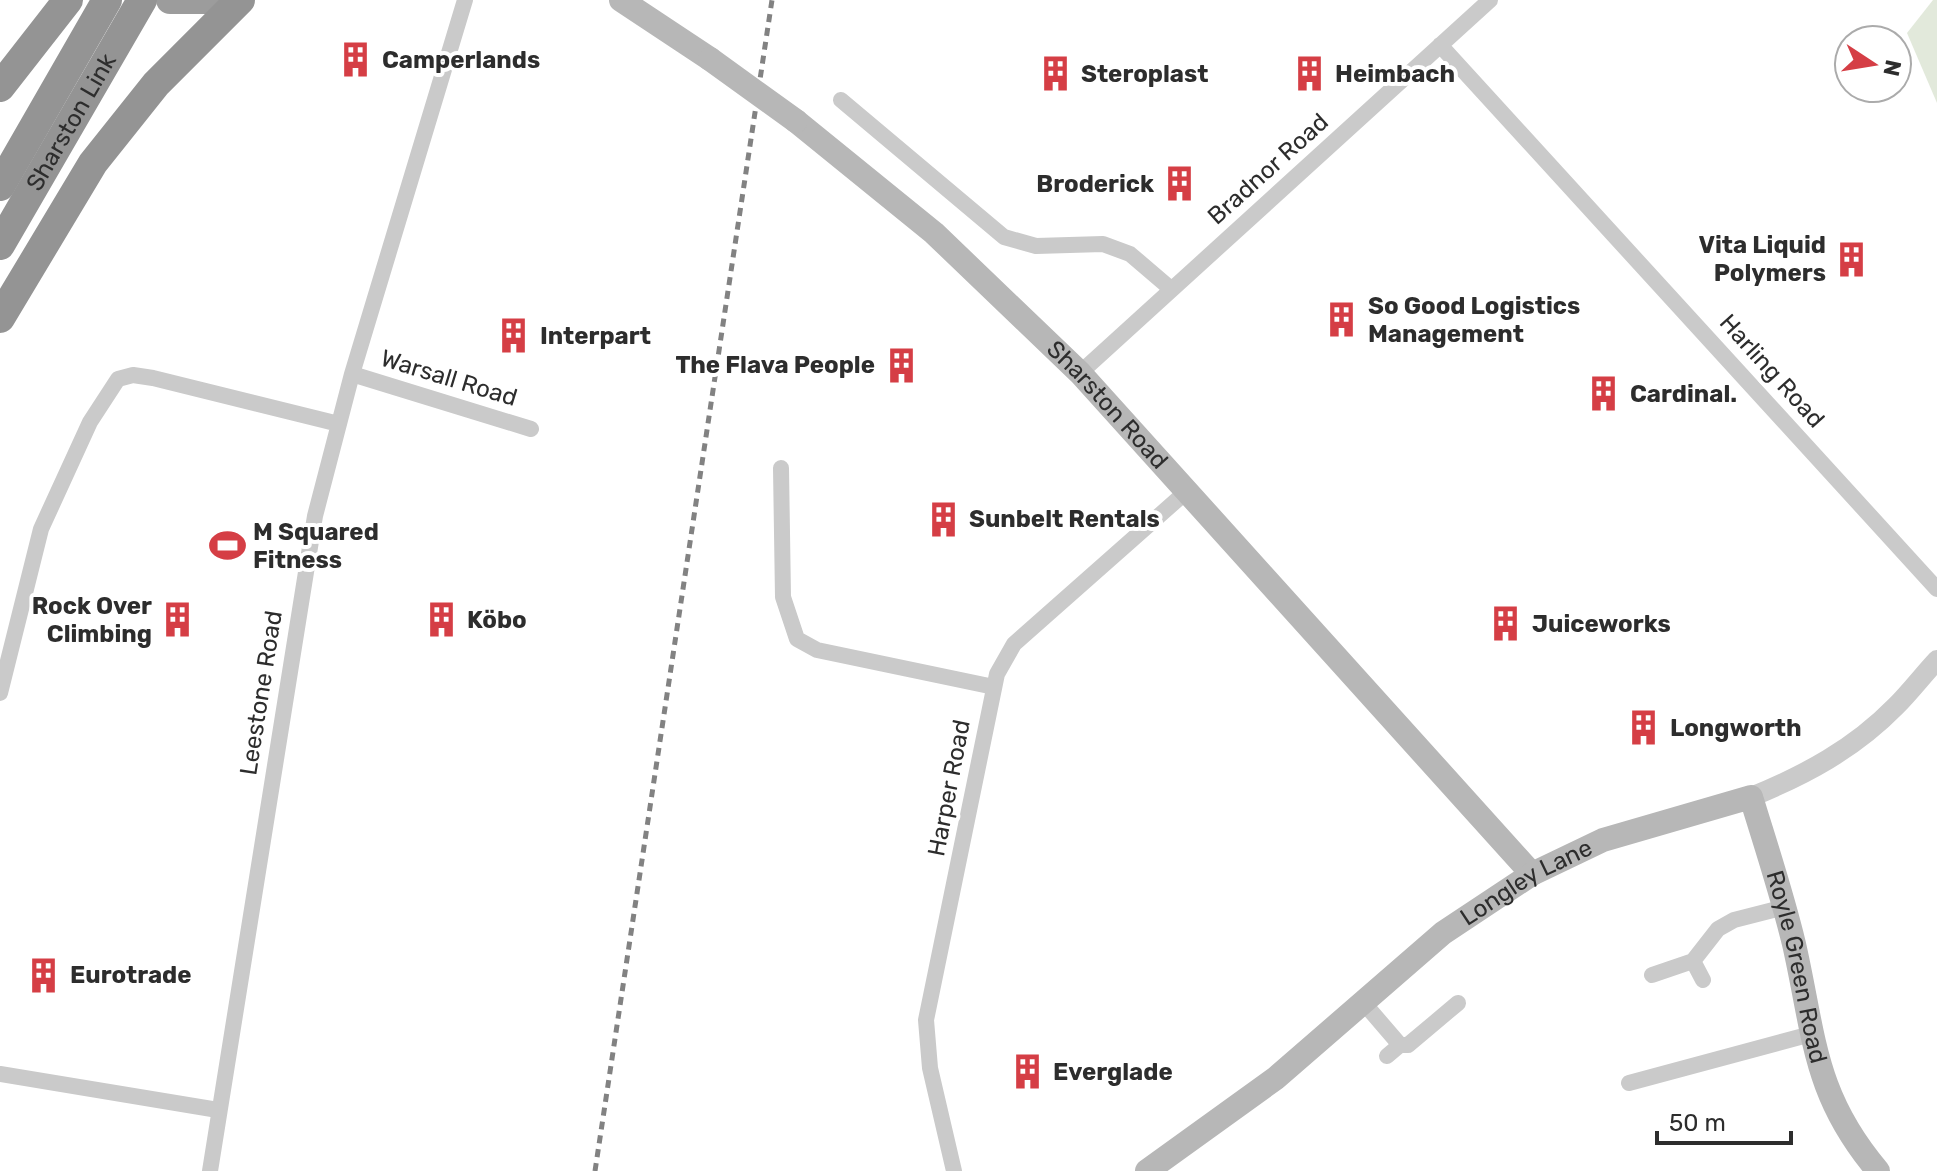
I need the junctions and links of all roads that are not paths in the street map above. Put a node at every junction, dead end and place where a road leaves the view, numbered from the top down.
1 (68, 0) edge
2 (107, 0) edge
3 (142, 0) edge
4 (170, 0) edge
5 (211, 0) edge
6 (240, 0) edge
7 (465, 0) edge
8 (621, 0) edge
9 (1490, 0) edge
10 (1440, 45) junction
11 (0, 87) edge
12 (841, 100) dead end
13 (0, 186) edge
14 (0, 245) edge
15 (1171, 289) junction
16 (0, 318) edge
17 (1080, 373) junction
18 (352, 374) junction
19 (339, 424) junction
20 (531, 429) dead end
21 (781, 468) dead end
22 (1187, 491) junction
23 (1937, 589) edge
24 (1937, 660) edge
25 (994, 687) junction
26 (0, 693) edge
27 (1751, 797) junction
28 (1532, 874) junction
29 (1785, 907) junction
30 (1693, 961) junction
31 (1652, 975) dead end
32 (1703, 980) dead end
33 (1363, 1002) junction
34 (1458, 1003) dead end
35 (1811, 1034) junction
36 (0, 1074) edge
37 (1629, 1083) dead end
38 (218, 1110) junction
39 (210, 1171) edge
40 (954, 1171) edge
41 (1147, 1171) edge
42 (1878, 1171) edge

1 - 11 highway
2 - 13 highway, Sharston Link
3 - 14 highway, Sharston Link
4 - 5 highway
6 - 16 highway
7 - 18 street, Leestone Road
8 - 17 main road, Sharston Road, bridge
9 - 10 street, Bradnor Road
10 - 15 street, Bradnor Road
10 - 23 street, Harling Road
12 - 15 street
15 - 17 street, Bradnor Road
17 - 22 main road, Sharston Road
18 - 19 street, Leestone Road
18 - 20 street, Warsall Road
19 - 26 street
19 - 38 street, Leestone Road
21 - 25 street
22 - 25 street, Harper Road
22 - 28 main road, Sharston Road
24 - 27 street, Longley Lane
25 - 40 street, Harper Road
27 - 28 main road, Longley Lane
27 - 29 main road, Royle Green Road
28 - 33 main road, Longley Lane
29 - 30 street
29 - 35 main road, Royle Green Road
30 - 31 street
30 - 32 street
33 - 34 street
33 - 41 main road, Longley Lane
35 - 37 street
35 - 42 main road, Royle Green Road
36 - 38 street
38 - 39 street, Leestone Road

